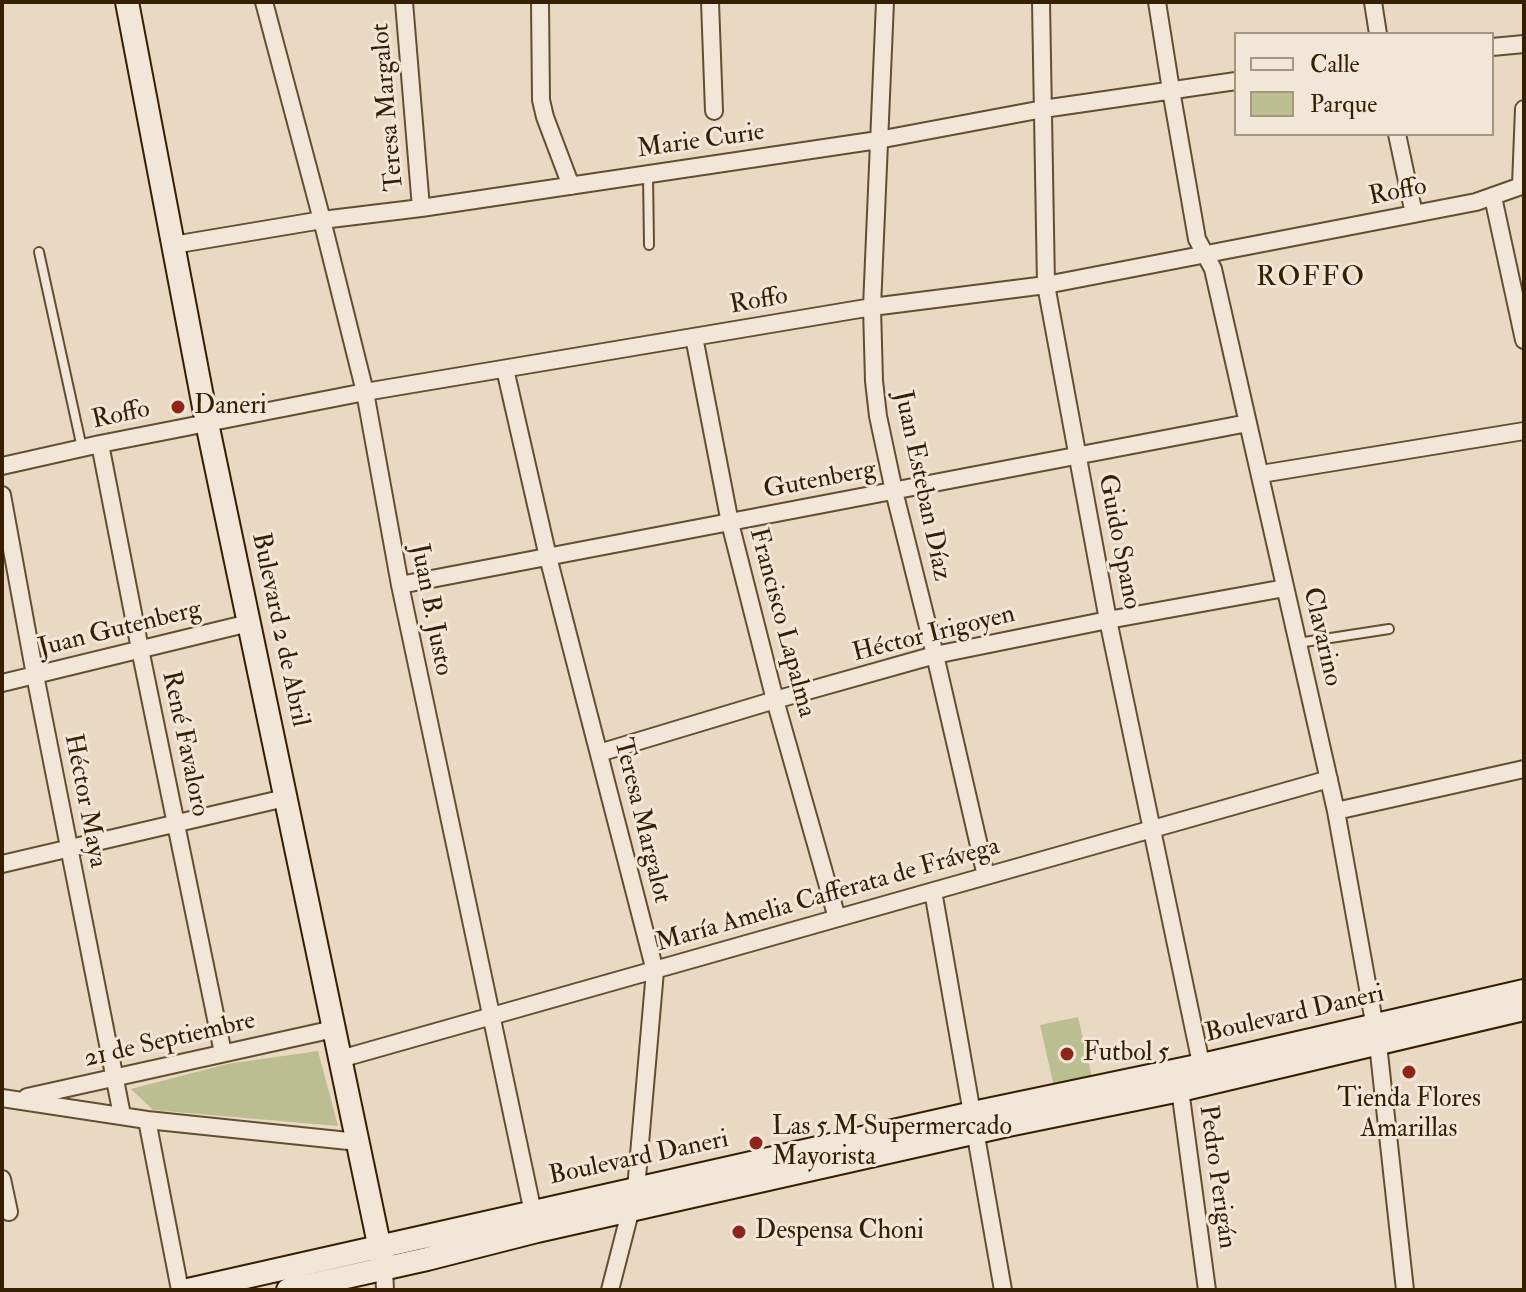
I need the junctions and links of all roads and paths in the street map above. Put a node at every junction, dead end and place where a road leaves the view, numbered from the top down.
1 (127, 2) edge
2 (264, 2) edge
3 (404, 2) edge
4 (540, 2) edge
5 (710, 2) edge
6 (885, 2) edge
7 (1041, 2) edge
8 (1157, 2) edge
9 (1373, 2) edge
10 (1378, 32) edge
11 (1524, 44) edge
12 (1494, 47) edge
13 (1234, 81) edge
14 (1171, 90) junction
15 (1043, 109) junction
16 (1524, 109) edge
17 (714, 111) dead end
18 (1397, 136) edge
19 (878, 140) junction
20 (648, 174) junction
21 (1523, 185) edge
22 (571, 186) junction
23 (1493, 197) junction
24 (421, 208) junction
25 (1414, 214) junction
26 (322, 220) junction
27 (173, 245) junction
28 (649, 245) dead end
29 (39, 252) dead end
30 (1207, 254) junction
31 (1046, 285) junction
32 (872, 307) junction
33 (1521, 309) edge
34 (694, 337) junction
35 (1524, 340) edge
36 (505, 369) junction
37 (365, 392) junction
38 (207, 423) junction
39 (1248, 423) junction
40 (1524, 431) edge
41 (100, 444) junction
42 (82, 448) junction
43 (1078, 456) junction
44 (2, 466) edge
45 (1261, 474) junction
46 (894, 491) junction
47 (2, 495) edge
48 (730, 523) junction
49 (548, 557) junction
50 (400, 585) junction
51 (1285, 588) junction
52 (1108, 620) junction
53 (249, 623) junction
54 (1389, 629) dead end
55 (1298, 643) junction
56 (140, 649) junction
57 (935, 655) junction
58 (35, 675) junction
59 (2, 683) edge
60 (775, 700) junction
61 (599, 753) junction
62 (1524, 769) edge
63 (1329, 779) junction
64 (285, 798) junction
65 (1336, 811) junction
66 (175, 823) junction
67 (1152, 829) junction
68 (69, 848) junction
69 (2, 864) edge
70 (986, 876) junction
71 (933, 891) junction
72 (837, 918) junction
73 (655, 971) junction
74 (1514, 1002) edge
75 (490, 1017) junction
76 (334, 1029) junction
77 (1376, 1035) junction
78 (223, 1053) junction
79 (340, 1059) junction
80 (1203, 1074) junction
81 (115, 1079) junction
82 (1178, 1080) junction
83 (9, 1099) edge
84 (122, 1115) junction
85 (147, 1120) junction
86 (975, 1123) junction
87 (358, 1142) junction
88 (2, 1179) edge
89 (633, 1199) junction
90 (9, 1212) dead end
91 (534, 1221) junction
92 (383, 1268) edge
93 (282, 1283) edge
94 (180, 1290) edge
95 (188, 1290) edge
96 (610, 1290) edge
97 (1003, 1290) edge
98 (1207, 1290) edge
99 (1405, 1290) edge

1 - 27 main road, Bulevard 2 de Abril
2 - 26 street, Juan B. Justo
3 - 24 street, Teresa Margalot
4 - 22 street
5 - 17 street
6 - 19 street, Juan Esteban Díaz
7 - 15 street, Guido Spano
8 - 14 street, Clavarino
9 - 10 street
11 - 12 street
13 - 14 street, Marie Curie
14 - 15 street, Marie Curie
14 - 30 street, Clavarino
15 - 19 street, Marie Curie
15 - 31 street, Guido Spano
16 - 21 street
18 - 25 street
19 - 20 street, Marie Curie
19 - 32 street, Juan Esteban Díaz
20 - 22 street, Marie Curie
20 - 28 lane
21 - 23 street, Roffo
22 - 24 street, Marie Curie
23 - 25 street, Roffo
23 - 33 street
24 - 26 street, Marie Curie
25 - 30 street, Roffo
26 - 27 street, Marie Curie
26 - 37 street, Juan B. Justo
27 - 38 main road, Bulevard 2 de Abril
29 - 42 lane
30 - 31 street, Roffo
30 - 39 street, Clavarino
31 - 32 street, Roffo
31 - 43 street, Guido Spano
32 - 34 street, Roffo
32 - 46 street, Juan Esteban Díaz
33 - 35 street
34 - 36 street, Roffo
34 - 48 street, Francisco Lapalma
36 - 37 street, Roffo
36 - 49 street, Teresa Margalot
37 - 38 street, Roffo
37 - 50 street, Juan B. Justo
38 - 41 street, Roffo
38 - 53 main road, Bulevard 2 de Abril
39 - 43 street, Gutenberg
39 - 45 street, Clavarino
40 - 45 street
41 - 42 street, Roffo
41 - 56 street, René Favaloro
42 - 44 street, Roffo
43 - 46 street, Gutenberg
43 - 52 street, Guido Spano
45 - 51 street, Clavarino
46 - 48 street, Gutenberg
46 - 57 street, Juan Esteban Díaz
47 - 58 street, Héctor Maya
48 - 49 street, Gutenberg
48 - 60 street, Francisco Lapalma
49 - 50 street, Gutenberg
49 - 61 street, Teresa Margalot
50 - 75 street, Juan B. Justo
51 - 52 street, Héctor Irigoyen
51 - 55 street, Clavarino
52 - 57 street, Héctor Irigoyen
52 - 67 street, Guido Spano
53 - 56 street, Juan Gutenberg
53 - 64 main road, Bulevard 2 de Abril
54 - 55 lane
55 - 63 street, Clavarino
56 - 58 street, Juan Gutenberg
56 - 66 street, René Favaloro
57 - 60 street, Héctor Irigoyen
57 - 70 street, Juan Esteban Díaz
58 - 59 street, Juan Gutenberg
58 - 68 street, Héctor Maya
60 - 61 street, Héctor Irigoyen
60 - 72 street, Francisco Lapalma
61 - 73 street, Teresa Margalot
62 - 65 street
63 - 65 street, Clavarino
63 - 67 street, María Amelia Cafferata de Frávega
64 - 66 street
64 - 76 main road, Bulevard 2 de Abril
65 - 77 street, Clavarino
66 - 68 street
66 - 78 street, René Favaloro
67 - 70 street, María Amelia Cafferata de Frávega
67 - 80 street, Guido Spano
68 - 69 street
68 - 81 street, Héctor Maya
70 - 71 street, María Amelia Cafferata de Frávega
71 - 72 street, María Amelia Cafferata de Frávega
71 - 86 street
72 - 73 street, María Amelia Cafferata de Frávega
73 - 75 street, María Amelia Cafferata de Frávega
73 - 89 street, Teresa Margalot
74 - 77 main road, Boulevard Daneri
75 - 79 street, María Amelia Cafferata de Frávega
75 - 91 street, Juan B. Justo
76 - 78 street, 21 de Septiembre
76 - 79 main road, Bulevard 2 de Abril
77 - 80 main road, Boulevard Daneri
77 - 99 street, Clavarino
78 - 81 street, 21 de Septiembre
79 - 87 main road, Bulevard 2 de Abril
80 - 82 main road, Boulevard Daneri
81 - 83 street, 21 de Septiembre
81 - 84 street, Héctor Maya
82 - 86 main road, Boulevard Daneri
82 - 98 street, Pedro Perigán
83 - 84 street
84 - 85 street
85 - 87 street
85 - 94 street
86 - 89 main road, Boulevard Daneri
86 - 97 street
87 - 92 main road, Bulevard 2 de Abril
88 - 90 street
89 - 91 main road, Boulevard Daneri
89 - 96 street, Teresa Margalot
91 - 92 main road, Boulevard Daneri
92 - 93 main road, Boulevard Daneri
93 - 95 main road, Boulevard Daneri

